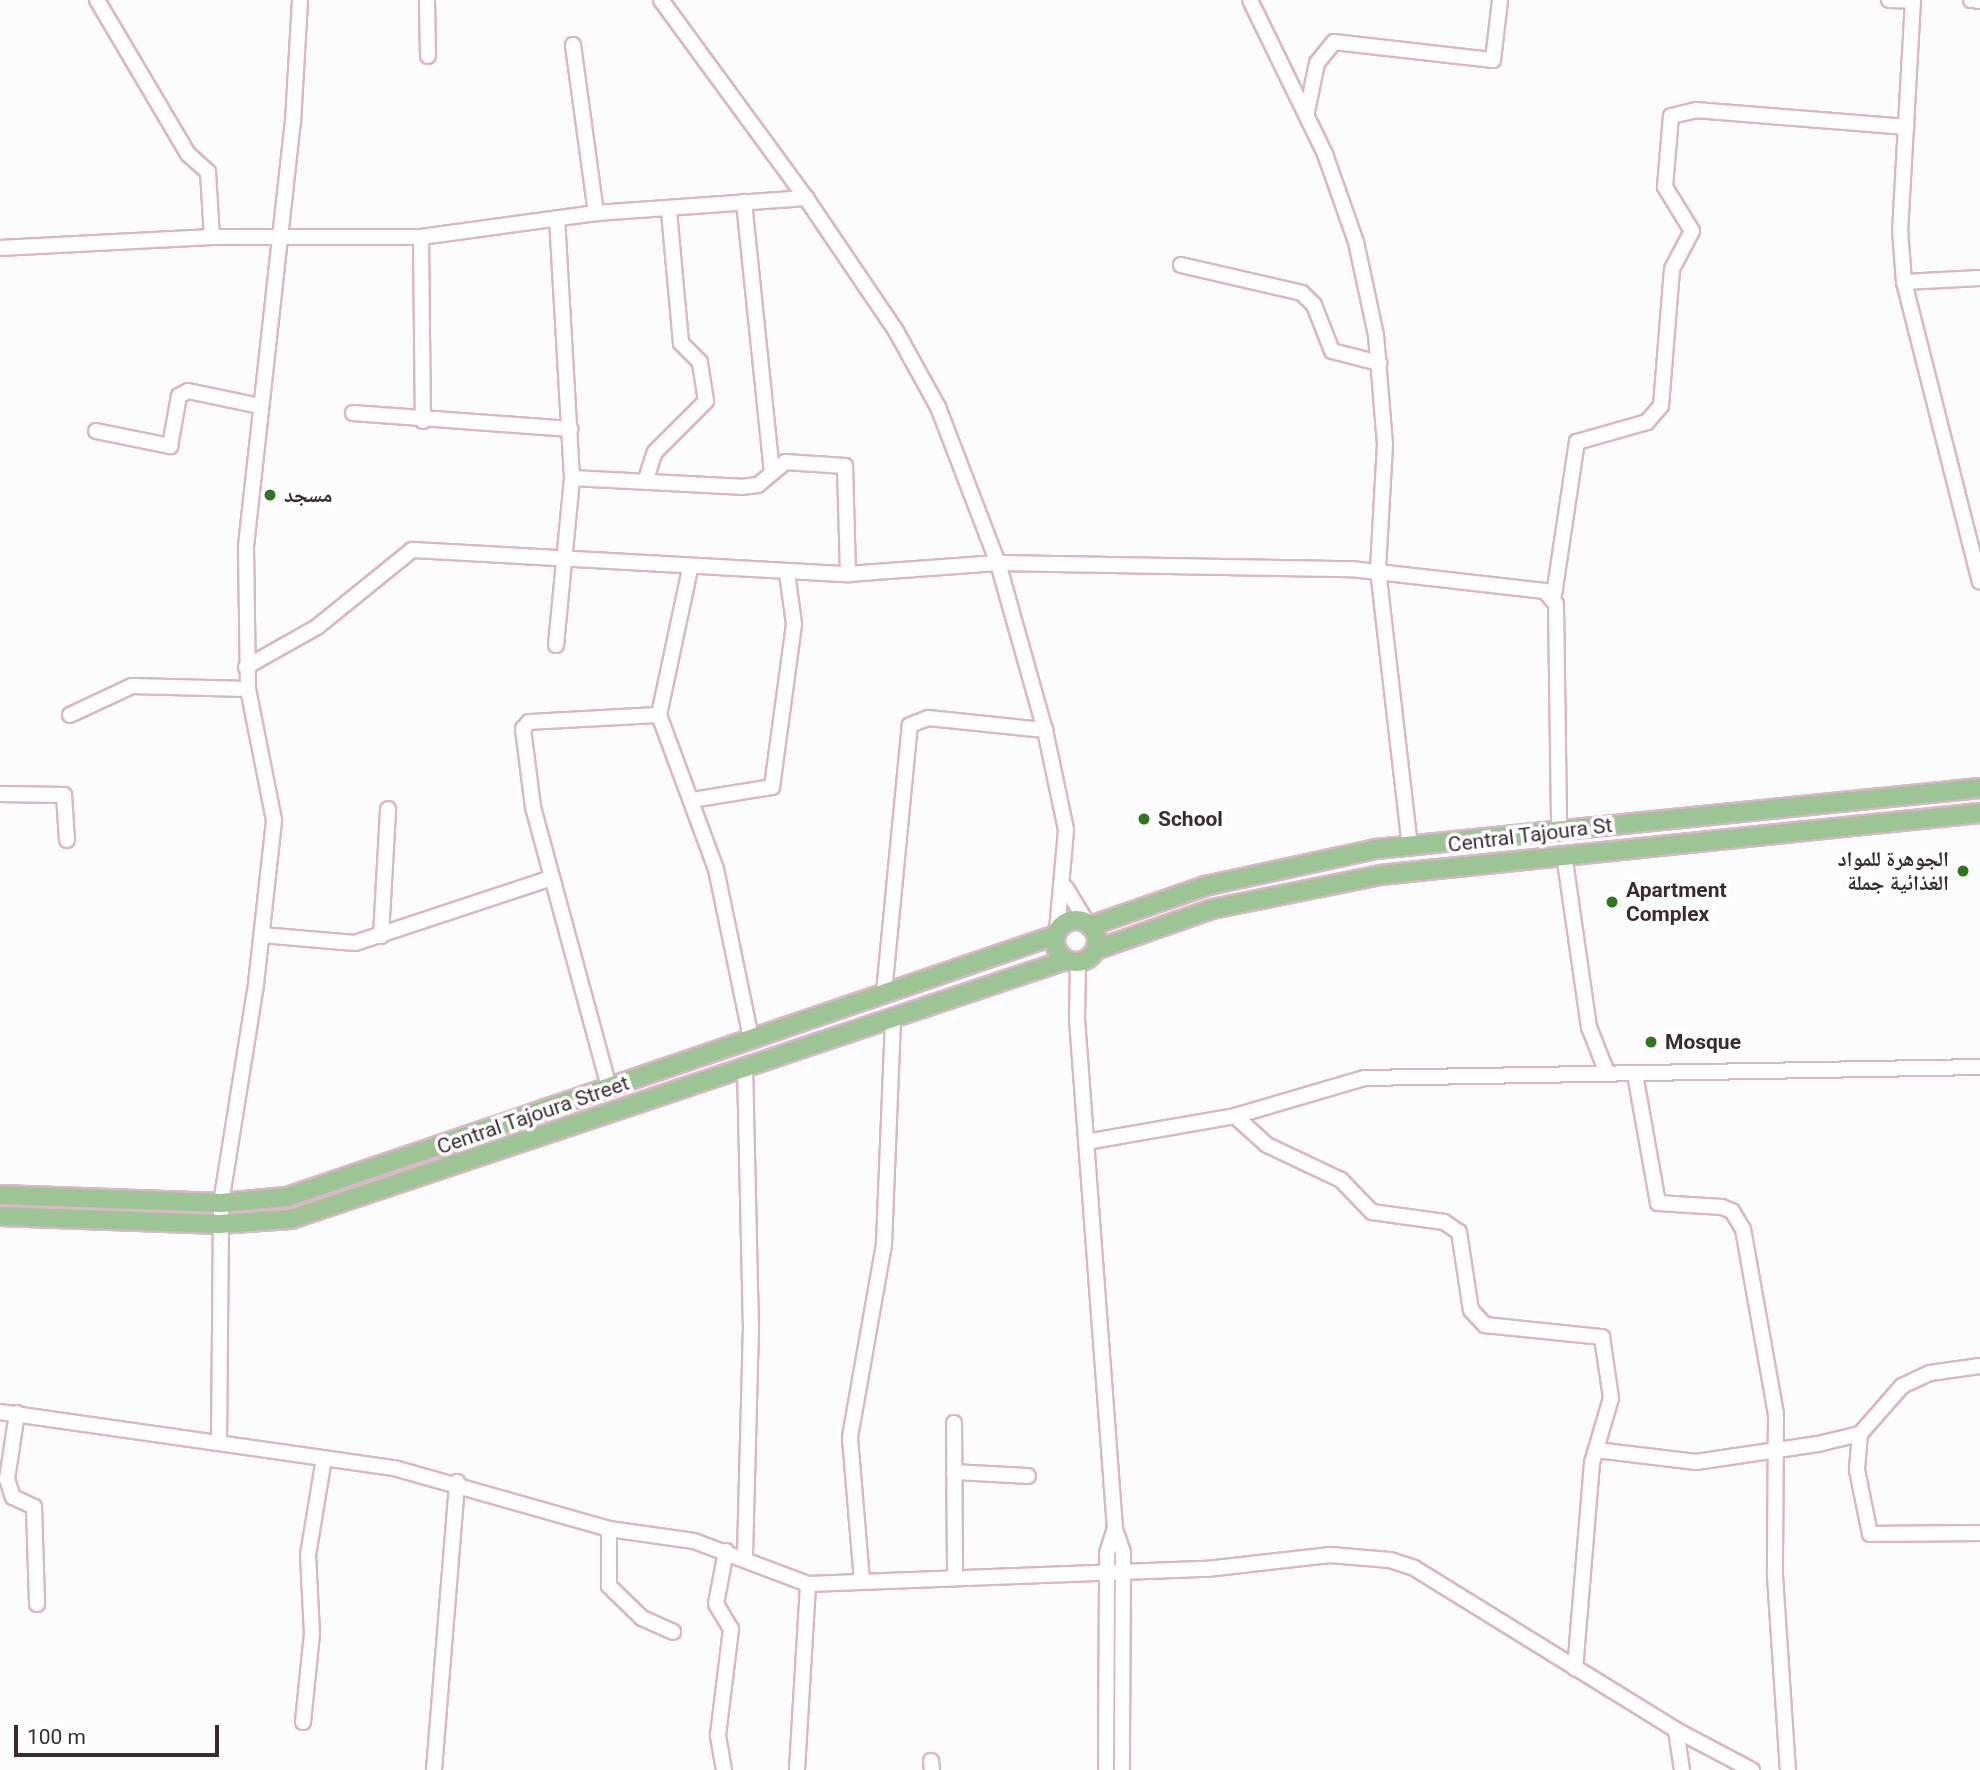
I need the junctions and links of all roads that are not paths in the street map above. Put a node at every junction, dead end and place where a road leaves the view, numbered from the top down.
1 (97, 0) edge
2 (300, 0) edge
3 (427, 0) edge
4 (661, 0) edge
5 (1250, 0) edge
6 (1500, 0) edge
7 (1889, 0) edge
8 (1971, 0) edge
9 (1913, 1) edge
10 (1980, 1) edge
11 (573, 44) dead end
12 (428, 56) dead end
13 (1307, 111) junction
14 (1906, 127) junction
15 (806, 198) junction
16 (744, 202) junction
17 (669, 211) junction
18 (596, 213) junction
19 (557, 220) junction
20 (212, 237) junction
21 (421, 237) junction
22 (280, 241) junction
23 (0, 248) edge
24 (1181, 265) dead end
25 (1980, 278) edge
26 (1904, 282) junction
27 (1379, 363) junction
28 (260, 406) junction
29 (354, 413) dead end
30 (423, 421) junction
31 (570, 429) junction
32 (96, 431) dead end
33 (772, 471) junction
34 (572, 478) junction
35 (646, 479) junction
36 (566, 559) junction
37 (998, 563) junction
38 (690, 569) junction
39 (1378, 570) junction
40 (787, 572) junction
41 (848, 574) junction
42 (1980, 582) edge
43 (1554, 595) junction
44 (556, 645) dead end
45 (246, 667) junction
46 (248, 689) junction
47 (70, 715) dead end
48 (659, 715) junction
49 (1045, 730) junction
50 (1980, 789) edge
51 (0, 794) edge
52 (692, 800) junction
53 (388, 809) dead end
54 (1980, 813) edge
55 (1559, 827) junction
56 (67, 840) dead end
57 (1410, 845) junction
58 (1564, 854) junction
59 (552, 878) junction
60 (1066, 888) junction
61 (1088, 924) junction
62 (1057, 933) junction
63 (262, 935) junction
64 (381, 936) junction
65 (1095, 950) junction
66 (1072, 961) junction
67 (884, 993) junction
68 (893, 1018) junction
69 (751, 1038) junction
70 (745, 1066) junction
71 (1980, 1067) edge
72 (1606, 1073) junction
73 (1635, 1074) junction
74 (609, 1087) junction
75 (1235, 1116) junction
76 (1086, 1142) junction
77 (0, 1195) edge
78 (221, 1203) junction
79 (0, 1216) edge
80 (219, 1224) junction
81 (1980, 1366) edge
82 (0, 1412) edge
83 (17, 1413) junction
84 (954, 1423) dead end
85 (1860, 1434) junction
86 (219, 1443) junction
87 (1596, 1450) junction
88 (1779, 1452) junction
89 (324, 1458) junction
90 (954, 1472) junction
91 (1028, 1476) dead end
92 (457, 1482) junction
93 (609, 1529) junction
94 (1115, 1529) junction
95 (1980, 1533) edge
96 (726, 1551) junction
97 (745, 1558) junction
98 (1108, 1571) junction
99 (1124, 1571) junction
100 (955, 1577) junction
101 (862, 1581) junction
102 (808, 1584) junction
103 (37, 1604) dead end
104 (673, 1632) dead end
105 (1575, 1668) junction
106 (303, 1722) dead end
107 (1676, 1730) junction
108 (434, 1770) edge
109 (724, 1770) edge
110 (797, 1770) edge
111 (1106, 1770) edge
112 (1122, 1770) edge
113 (1682, 1770) edge
114 (1752, 1770) edge
115 (1788, 1770) edge

1 - 20 street
2 - 22 street
3 - 12 street
4 - 15 street
5 - 13 street
6 - 13 street
7 - 9 street
8 - 10 street
9 - 14 street
11 - 18 street
13 - 27 street
14 - 26 street
14 - 43 street
15 - 16 street
15 - 37 street
16 - 17 street
16 - 33 street
17 - 18 street
17 - 35 street
18 - 19 street
19 - 21 street
19 - 31 street
20 - 22 street
20 - 23 street
21 - 22 street
21 - 30 street
22 - 28 street
24 - 27 street
25 - 26 street
26 - 42 street
27 - 39 street
28 - 32 street
28 - 45 street
29 - 30 street
30 - 31 street
31 - 34 street
33 - 35 street
33 - 41 street
34 - 35 street
34 - 36 street
36 - 38 street
36 - 44 street
36 - 45 street
37 - 39 street
37 - 41 street
37 - 49 street
38 - 40 street
38 - 48 street
39 - 43 street
39 - 57 street
40 - 41 street
40 - 52 street
43 - 55 street
45 - 46 street
46 - 47 street
46 - 63 street
48 - 52 street
48 - 59 street
49 - 60 street
49 - 67 street
50 - 55 main road
51 - 56 street
52 - 69 street
53 - 64 street
54 - 58 main road, Central Tajoura St
55 - 57 main road
57 - 61 main road
58 - 65 main road, Central Tajoura St
58 - 72 street
59 - 64 street
59 - 74 street
60 - 61 street
60 - 62 street
61 - 62 main road
61 - 65 main road
62 - 66 main road
62 - 67 main road
63 - 64 street
63 - 78 street
65 - 66 main road
66 - 68 main road, Central Tajoura Street
66 - 76 street
67 - 69 main road
68 - 70 main road, Central Tajoura Street
68 - 101 street
69 - 74 main road
70 - 80 main road, Central Tajoura Street
70 - 97 street
71 - 73 street
72 - 73 street
72 - 75 street
73 - 88 street
74 - 78 main road
75 - 76 street
75 - 87 street
76 - 94 street
77 - 78 main road
78 - 80 street
79 - 80 main road, Central Tajoura Street
80 - 86 street
81 - 85 street
82 - 83 street
83 - 86 street
83 - 103 street
84 - 90 street
85 - 88 street
85 - 95 street
86 - 89 street
87 - 88 street
87 - 105 street
88 - 115 street
89 - 92 street
89 - 106 street
90 - 91 street
90 - 100 street
92 - 93 street
92 - 108 street
93 - 96 street
93 - 104 street
94 - 98 street
94 - 99 street
96 - 97 street
96 - 109 street
97 - 102 street
98 - 99 street
98 - 100 street
98 - 111 street
99 - 105 street
99 - 112 street
100 - 101 street
101 - 102 street
102 - 110 street
105 - 107 street
107 - 113 street
107 - 114 street

